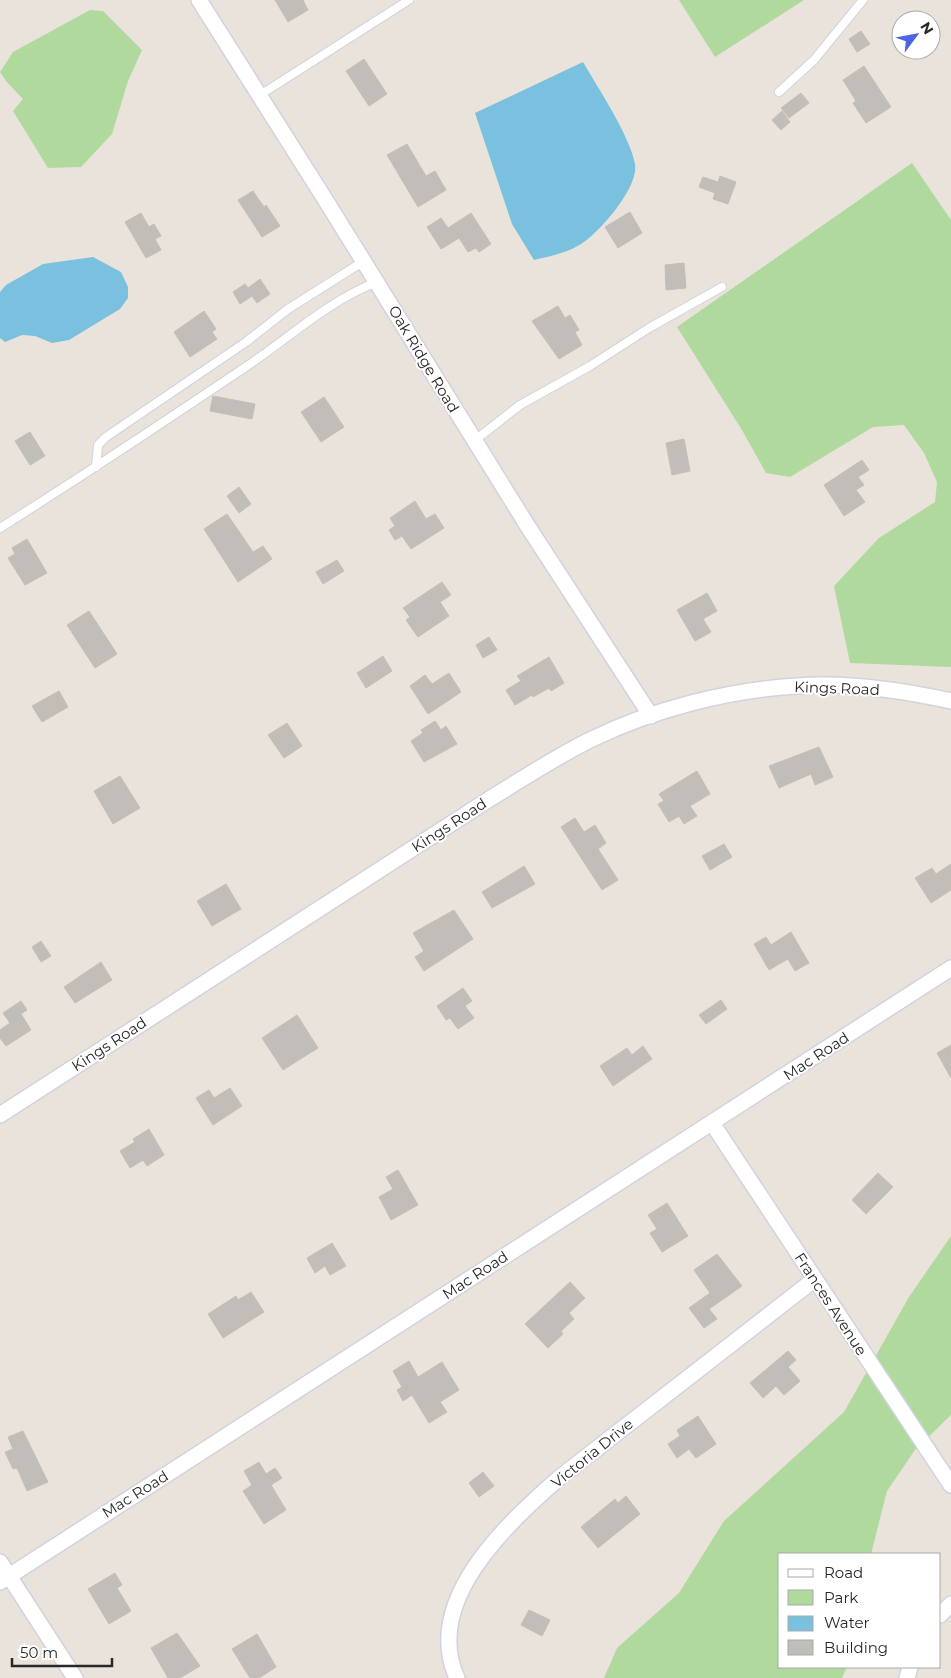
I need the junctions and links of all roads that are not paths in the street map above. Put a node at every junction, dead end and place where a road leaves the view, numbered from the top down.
1 (199, 0) edge
2 (409, 0) edge
3 (863, 0) edge
4 (780, 92) dead end
5 (260, 95) junction
6 (364, 261) junction
7 (377, 282) junction
8 (722, 286) dead end
9 (474, 441) junction
10 (96, 467) junction
11 (0, 528) edge
12 (951, 701) edge
13 (651, 716) junction
14 (951, 968) edge
15 (0, 1115) edge
16 (712, 1123) junction
17 (815, 1279) junction
18 (951, 1485) edge
19 (0, 1562) edge
20 (5, 1579) edge
21 (951, 1604) edge
22 (941, 1614) edge
23 (75, 1678) edge
24 (456, 1678) edge

1 - 5 street, Oak Ridge Road
2 - 5 lane
3 - 4 lane
5 - 6 street, Oak Ridge Road
6 - 7 street, Oak Ridge Road
6 - 10 lane
7 - 9 street, Oak Ridge Road
7 - 10 lane
8 - 9 lane
9 - 13 street, Oak Ridge Road
10 - 11 lane
12 - 13 street, Kings Road
13 - 15 street, Kings Road
14 - 16 street, Mac Road
16 - 17 street, Frances Avenue
16 - 20 street, Mac Road
17 - 18 street, Frances Avenue
17 - 24 street, Victoria Drive
19 - 20 street
20 - 23 street
21 - 22 street

